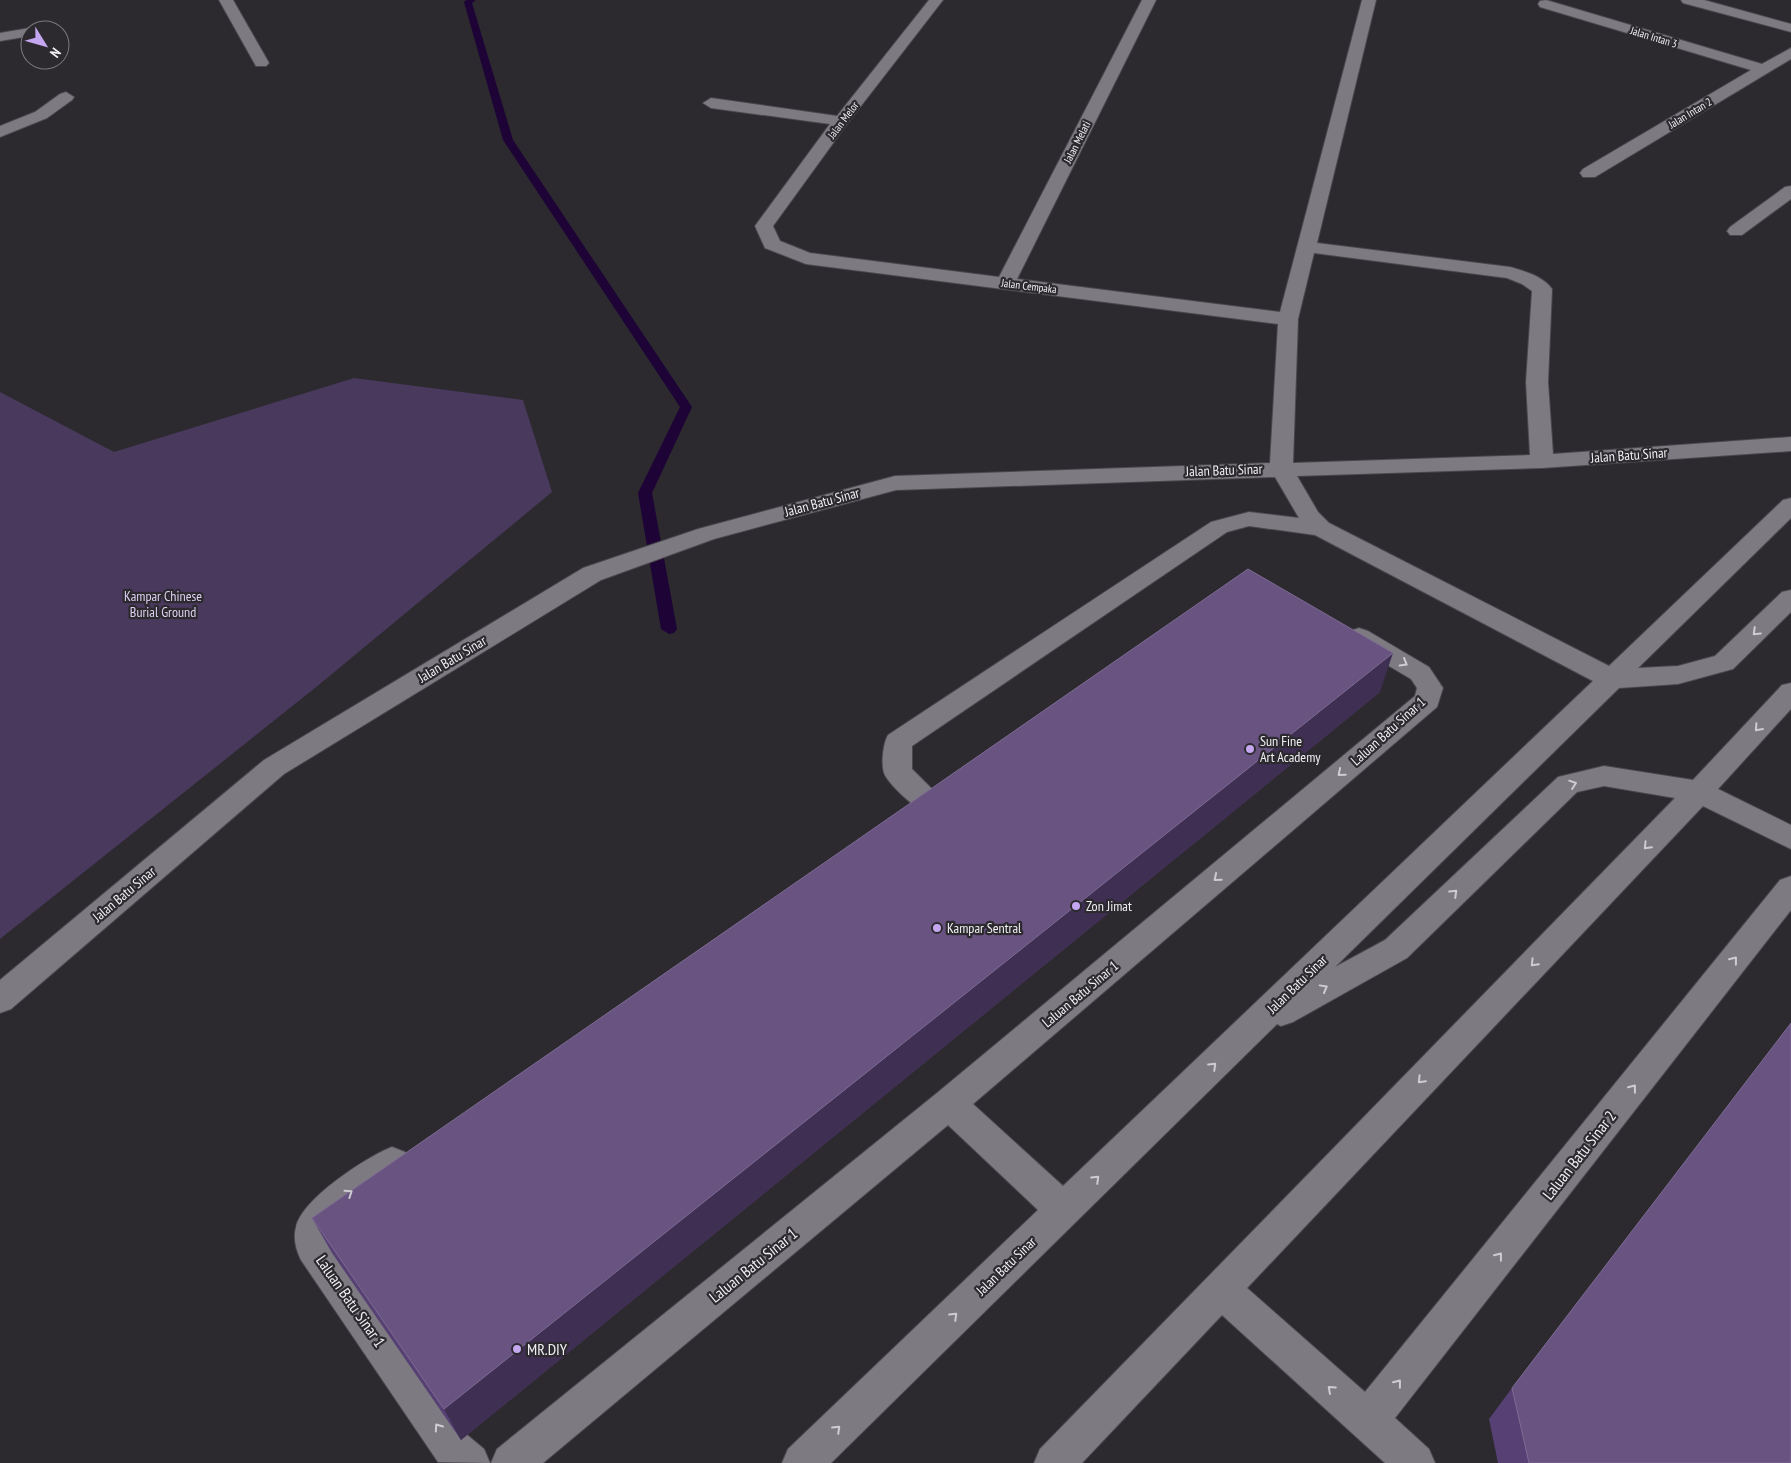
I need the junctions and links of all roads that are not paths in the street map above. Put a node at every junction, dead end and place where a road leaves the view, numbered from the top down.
1 (226, 0) edge
2 (936, 0) edge
3 (1149, 0) edge
4 (1369, 0) edge
5 (1688, 0) edge
6 (1545, 4) dead end
7 (1791, 28) edge
8 (20, 34) edge
9 (0, 37) edge
10 (1791, 53) edge
11 (261, 63) dead end
12 (1764, 69) junction
13 (66, 97) dead end
14 (711, 103) dead end
15 (842, 120) junction
16 (0, 132) edge
17 (1589, 173) dead end
18 (1791, 191) edge
19 (1736, 231) dead end
20 (772, 244) joint
21 (1308, 247) junction
22 (1005, 283) junction
23 (1288, 319) junction
24 (1791, 444) edge
25 (1542, 461) junction
26 (1281, 468) junction
27 (1791, 505) edge
28 (1321, 528) junction
29 (1791, 598) edge
30 (1338, 625) edge
31 (1612, 679) junction
32 (1791, 692) edge
33 (1699, 792) junction
34 (924, 799) edge
35 (1791, 838) edge
36 (1791, 888) edge
37 (0, 999) edge
38 (1251, 1029) junction
39 (949, 1104) junction
40 (413, 1148) edge
41 (1064, 1210) junction
42 (1220, 1289) junction
43 (1367, 1421) junction
44 (470, 1463) edge
45 (511, 1463) edge
46 (802, 1463) edge
47 (1054, 1463) edge
48 (1415, 1463) edge

1 - 11 street
2 - 15 street, Jalan Melor
3 - 22 street, Jalan Melati
4 - 21 street
5 - 7 street
6 - 12 street, Jalan Intan 3
8 - 9 street
10 - 12 street, Jalan Intan 2
12 - 17 street, Jalan Intan 2
13 - 16 street
14 - 15 street
15 - 20 street, Jalan Melor
18 - 19 street
20 - 22 street, Jalan Cempaka
21 - 23 street
21 - 25 street
22 - 23 street, Jalan Cempaka
23 - 26 street
24 - 25 street, Jalan Batu Sinar
25 - 26 street, Jalan Batu Sinar
26 - 28 street
26 - 37 street, Jalan Batu Sinar
27 - 31 street, Jalan Batu Sinar
28 - 31 street
28 - 34 street
29 -> 31 street
30 -> 39 street, Laluan Batu Sinar 1
31 - 38 street, Jalan Batu Sinar
32 -> 33 street
33 - 35 street
38 -> 33 street
33 -> 42 street
43 -> 36 street, Laluan Batu Sinar 2
41 -> 38 street, Jalan Batu Sinar
39 - 41 street
39 - 45 street, Laluan Batu Sinar 1
44 -> 40 street, Laluan Batu Sinar 1
46 -> 41 street, Jalan Batu Sinar
43 -> 42 street
42 - 47 street
43 - 48 street

